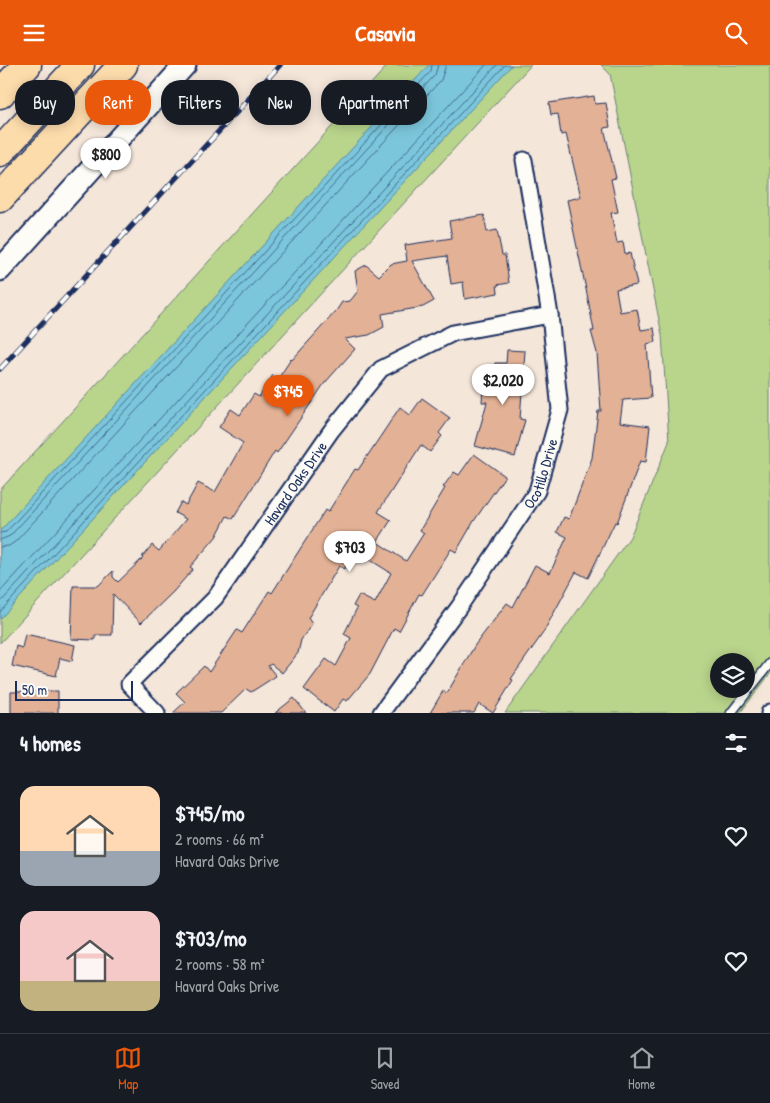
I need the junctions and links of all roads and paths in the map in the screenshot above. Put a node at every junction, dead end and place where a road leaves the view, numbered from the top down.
1 (27, 65) edge
2 (80, 65) edge
3 (122, 65) edge
4 (185, 65) edge
5 (0, 94) edge
6 (0, 152) edge
7 (524, 160) dead end
8 (0, 198) edge
9 (0, 271) edge
10 (550, 315) junction
11 (770, 663) edge
12 (158, 713) edge
13 (382, 713) edge
14 (731, 713) edge

1 - 5 highway
2 - 6 highway
3 - 8 highway
4 - 9 main road
7 - 10 street, Ocotillo Drive
10 - 12 street, Havard Oaks Drive
10 - 13 street, Ocotillo Drive
11 - 14 lane

